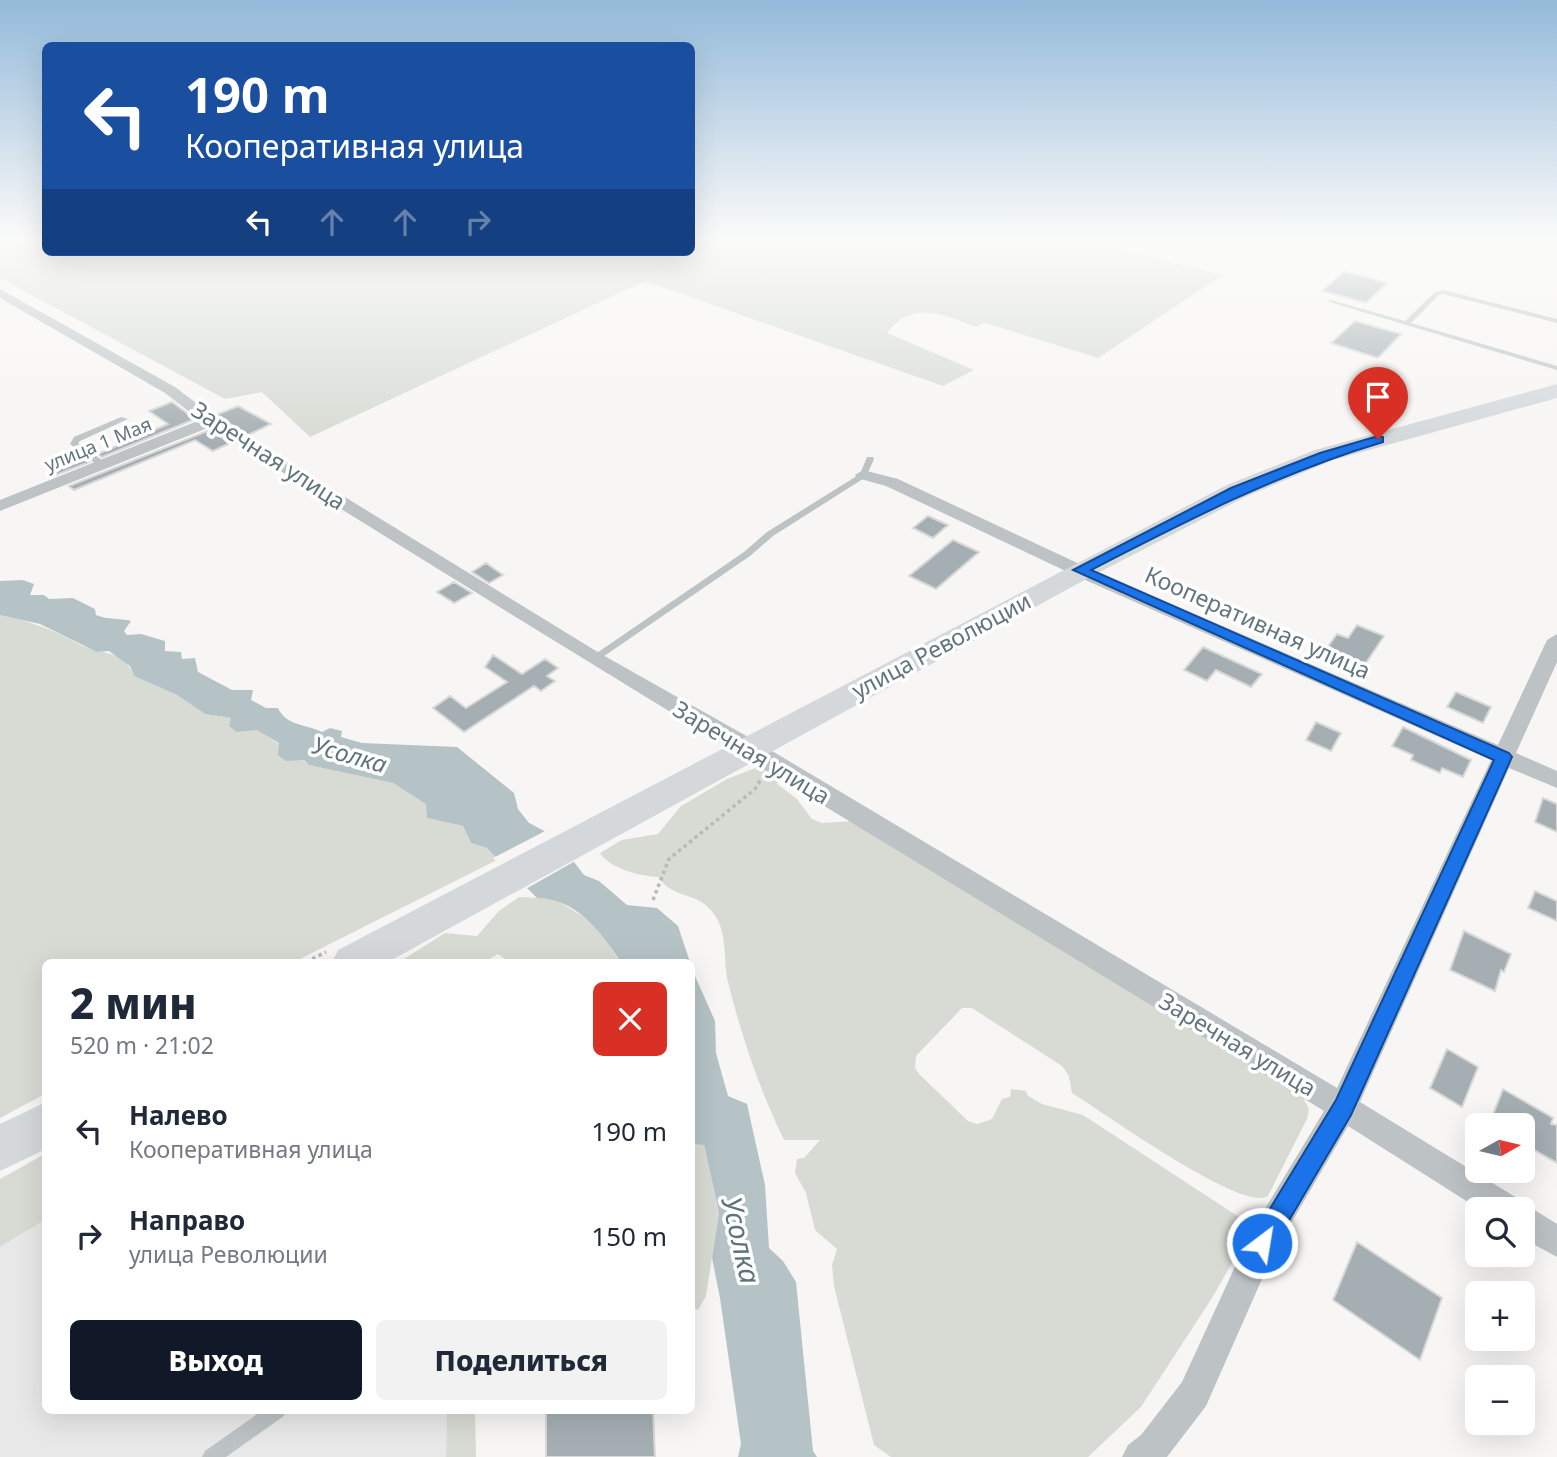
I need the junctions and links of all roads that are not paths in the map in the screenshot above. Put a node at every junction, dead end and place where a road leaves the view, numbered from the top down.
1 (26, 308) edge
2 (1352, 308) edge
3 (1422, 308) edge
4 (1506, 308) edge
5 (1557, 321) edge
6 (1406, 324) junction
7 (1556, 373) edge
8 (124, 419) dead end
9 (211, 421) junction
10 (103, 465) junction
11 (867, 467) joint
12 (0, 506) edge
13 (1080, 570) junction
14 (1557, 640) edge
15 (594, 659) junction
16 (759, 755) junction
17 (1504, 757) junction
18 (1557, 779) edge
19 (358, 959) edge
20 (1343, 1107) junction
21 (42, 1126) edge
22 (0, 1148) edge
23 (1487, 1197) edge
24 (1535, 1228) edge
25 (1557, 1241) edge
26 (272, 1414) edge
27 (1150, 1454) edge
28 (211, 1457) edge

1 - 9 street, Заречная улица
2 - 6 lane
3 - 6 lane
4 - 5 lane
6 - 7 lane
7 - 13 main road, улица Революции
8 - 10 lane
9 - 10 street, улица 1 Мая
9 - 15 street, Заречная улица
10 - 12 street, улица 1 Мая
11 - 13 street, Кооперативная улица
11 - 15 lane
13 - 16 main road, улица Революции
13 - 17 street, Кооперативная улица
14 - 17 street
15 - 16 street, Заречная улица
16 - 19 main road, улица Революции
16 - 20 street, Заречная улица
17 - 18 street, Кооперативная улица
17 - 20 street
20 - 23 street, Заречная улица
20 - 27 street
21 - 22 main road
24 - 25 street
26 - 28 lane

